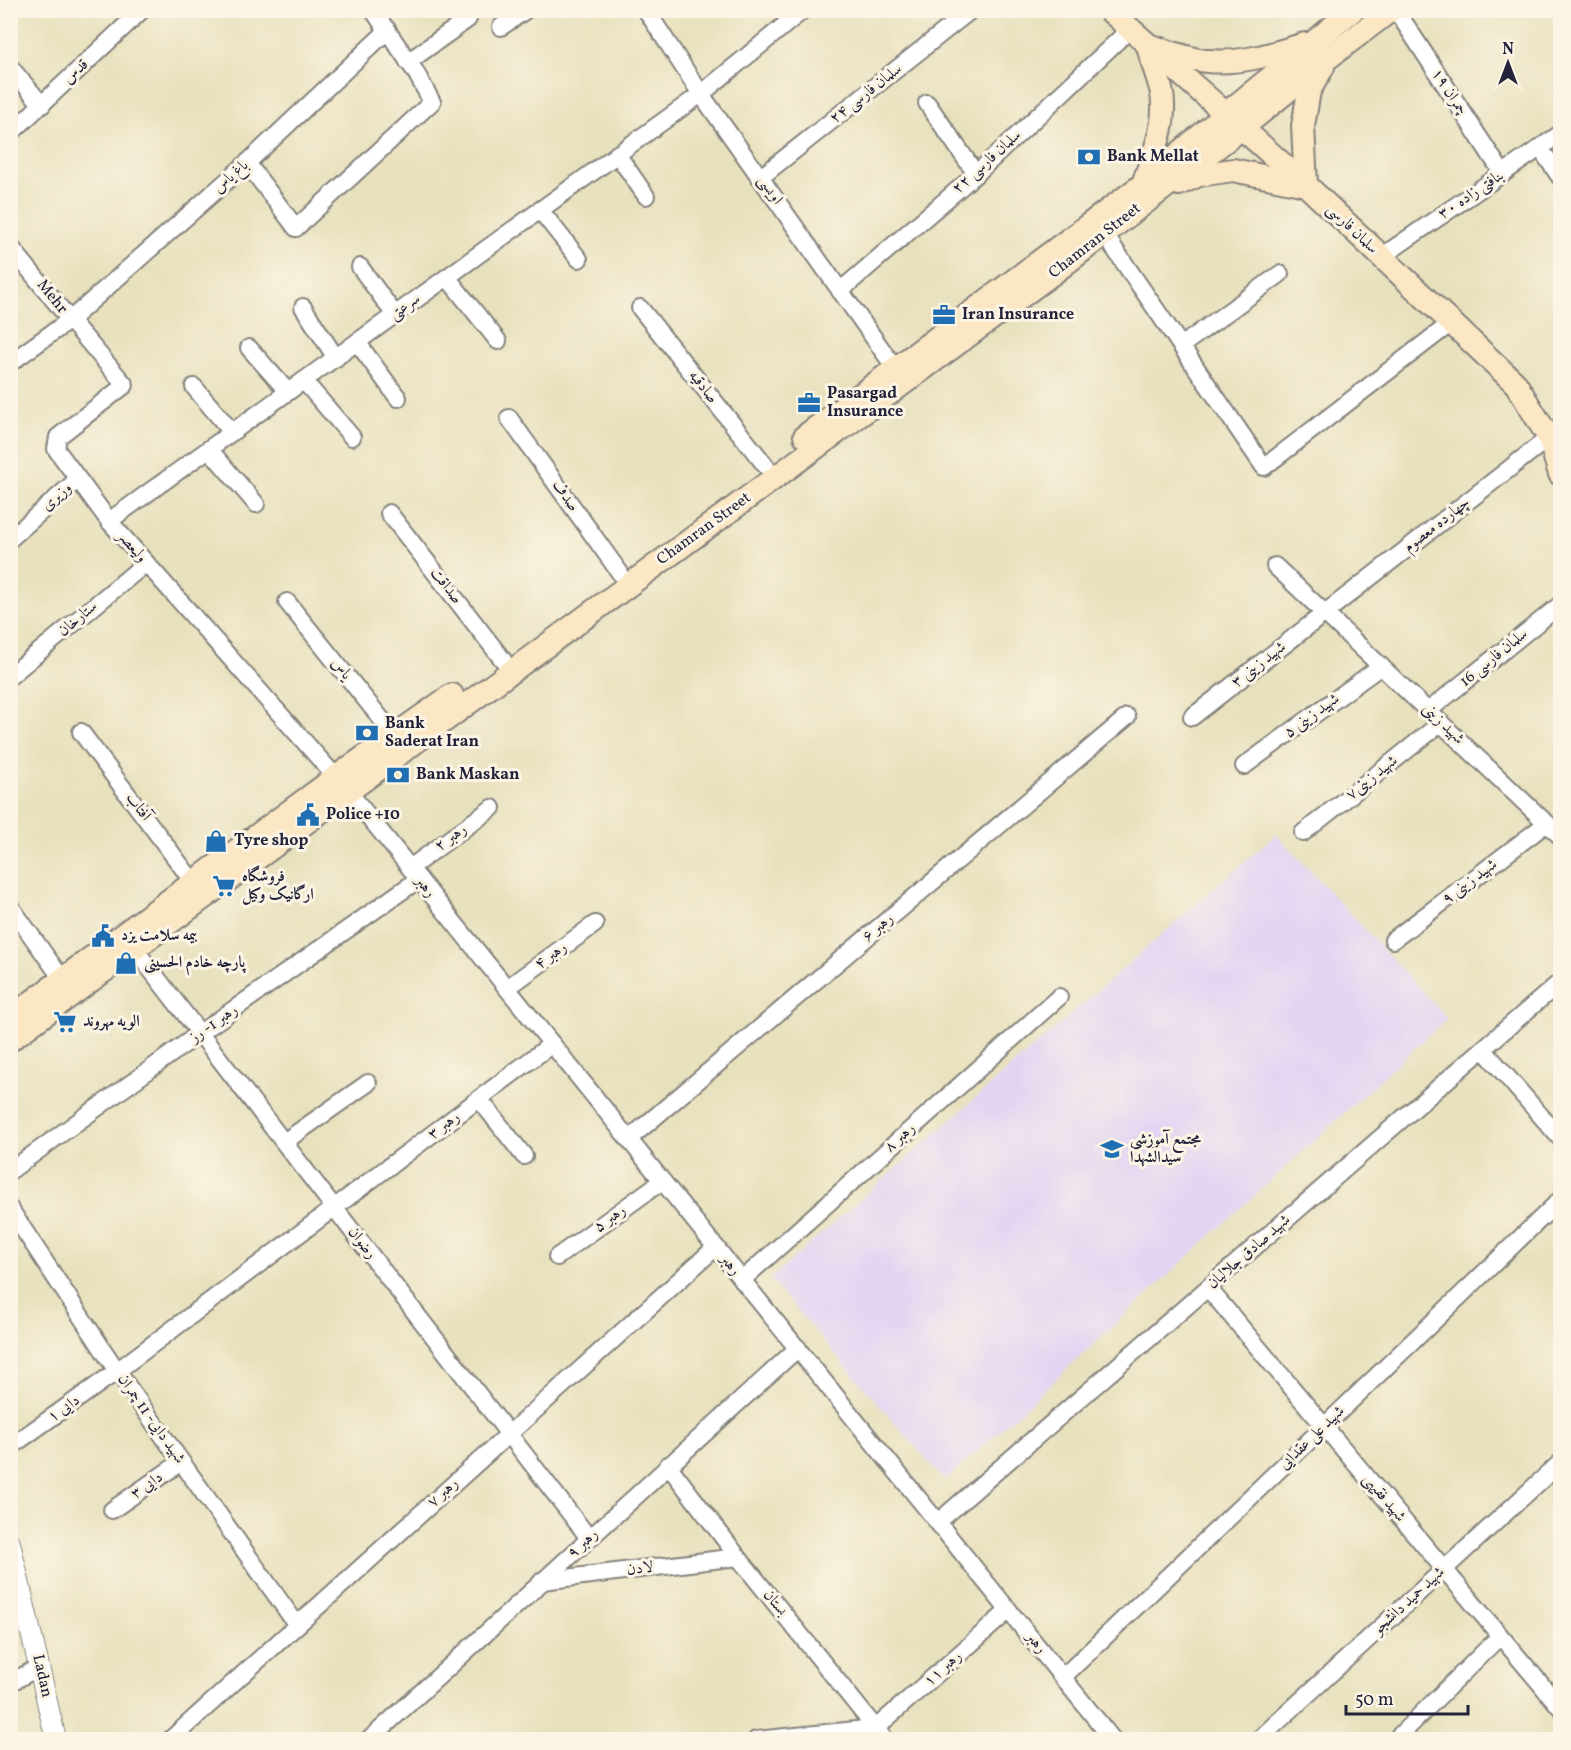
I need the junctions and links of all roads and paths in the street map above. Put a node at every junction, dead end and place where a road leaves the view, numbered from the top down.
1 (373, 10) edge
2 (461, 10) edge
3 (526, 10) edge
4 (646, 10) edge
5 (803, 10) edge
6 (971, 10) edge
7 (1109, 10) edge
8 (1353, 10) edge
9 (1391, 10) edge
10 (1396, 10) edge
11 (138, 12) edge
12 (501, 27) dead end
13 (1130, 29) junction
14 (388, 30) junction
15 (1148, 45) junction
16 (1322, 49) junction
17 (412, 66) junction
18 (10, 67) edge
19 (701, 94) junction
20 (927, 103) dead end
21 (42, 105) junction
22 (1234, 120) junction
23 (10, 134) edge
24 (1560, 134) edge
25 (1540, 148) junction
26 (617, 154) junction
27 (247, 163) junction
28 (976, 174) junction
29 (1503, 174) junction
30 (761, 177) junction
31 (1560, 177) edge
32 (1306, 185) junction
33 (1148, 190) junction
34 (646, 196) dead end
35 (540, 210) junction
36 (1105, 235) junction
37 (10, 246) edge
38 (1381, 257) junction
39 (579, 259) dead end
40 (360, 267) dead end
41 (1280, 274) dead end
42 (447, 277) junction
43 (840, 291) junction
44 (303, 307) dead end
45 (640, 308) dead end
46 (395, 315) junction
47 (70, 320) junction
48 (1451, 323) junction
49 (498, 341) dead end
50 (357, 342) junction
51 (1181, 346) junction
52 (249, 348) dead end
53 (336, 358) junction
54 (10, 363) edge
55 (895, 368) junction
56 (304, 381) junction
57 (194, 387) dead end
58 (288, 392) junction
59 (398, 398) dead end
60 (509, 418) dead end
61 (232, 432) junction
62 (1557, 436) edge
63 (352, 438) dead end
64 (209, 448) junction
65 (766, 466) junction
66 (1560, 474) edge
67 (77, 480) junction
68 (255, 504) dead end
69 (389, 513) dead end
70 (109, 521) junction
71 (10, 539) edge
72 (146, 563) junction
73 (1275, 566) dead end
74 (620, 573) junction
75 (287, 602) dead end
76 (1560, 605) edge
77 (1325, 613) junction
78 (503, 660) junction
79 (1381, 666) junction
80 (10, 676) edge
81 (1428, 711) junction
82 (1127, 717) dead end
83 (1192, 717) dead end
84 (1441, 723) junction
85 (81, 732) dead end
86 (395, 736) junction
87 (1244, 766) dead end
88 (342, 784) junction
89 (492, 808) dead end
90 (1547, 823) junction
91 (1303, 833) dead end
92 (1560, 836) edge
93 (415, 874) junction
94 (194, 883) junction
95 (10, 906) edge
96 (595, 924) dead end
97 (1394, 940) dead end
98 (134, 948) junction
99 (63, 980) junction
100 (1560, 982) edge
101 (507, 988) junction
102 (1059, 997) dead end
103 (10, 1018) edge
104 (200, 1033) junction
105 (10, 1040) edge
106 (552, 1044) junction
107 (1483, 1049) junction
108 (368, 1083) dead end
109 (480, 1100) junction
110 (1560, 1138) edge
111 (629, 1139) junction
112 (284, 1142) junction
113 (524, 1156) dead end
114 (10, 1171) edge
115 (662, 1181) junction
116 (1560, 1200) edge
117 (335, 1208) junction
118 (10, 1209) edge
119 (716, 1246) junction
120 (557, 1257) dead end
121 (742, 1280) junction
122 (1208, 1288) junction
123 (798, 1348) junction
124 (117, 1371) junction
125 (1324, 1426) junction
126 (509, 1434) junction
127 (10, 1447) edge
128 (181, 1462) junction
129 (1560, 1462) edge
130 (668, 1465) junction
131 (112, 1510) dead end
132 (938, 1522) junction
133 (589, 1538) junction
134 (10, 1543) edge
135 (738, 1557) junction
136 (1444, 1569) junction
137 (542, 1581) junction
138 (1009, 1610) junction
139 (297, 1625) junction
140 (1500, 1636) junction
141 (39, 1667) junction
142 (1063, 1677) junction
143 (10, 1683) edge
144 (1558, 1701) edge
145 (881, 1734) edge
146 (56, 1740) edge
147 (170, 1740) edge
148 (369, 1740) edge
149 (756, 1740) edge
150 (1113, 1740) edge
151 (1258, 1740) edge
152 (1395, 1740) edge

1 - 14 street
2 - 17 street
3 - 12 street
4 - 19 street, اویسی
5 - 19 street, سرعتی
6 - 30 street, سلمان فارسی ۲۴
7 - 13 main road, سلمان فارسی
8 - 16 main road, Chamran Street
9 - 16 main road, Chamran Street
10 - 29 street, چمران ۱۹
11 - 21 street, قدس
13 - 15 main road, سلمان فارسی
13 - 28 street, سلمان فارسی ۲۲
14 - 17 street
14 - 27 street, باغ یاس
15 - 16 main road
15 - 22 main road, سلمان فارسی
15 - 33 main road
16 - 22 main road, Chamran Street
16 - 32 main road
17 - 27 street
18 - 21 street
19 - 26 street, سرعتی
19 - 30 street, اویسی
20 - 28 street
21 - 23 street, قدس
22 - 32 main road, سلمان فارسی
22 - 33 main road, Chamran Street
24 - 25 street, بنافتی زاده ۳۰
25 - 29 street, بنافتی زاده ۳۰
25 - 31 street
26 - 34 street
26 - 35 street, سرعتی
27 - 47 street, باغ یاس
28 - 43 street, سلمان فارسی ۲۲
29 - 38 street, بنافتی زاده ۳۰
30 - 43 street, اویسی
32 - 33 main road
32 - 38 main road, سلمان فارسی
33 - 36 main road, Chamran Street
33 - 55 main road, Chamran Street
35 - 39 street
35 - 42 street, سرعتی
36 - 51 street
36 - 88 main road, Chamran Street
37 - 47 street, Mehr
38 - 48 main road, سلمان فارسی
40 - 46 street
41 - 51 street
42 - 46 street, سرعتی
42 - 49 street
43 - 55 street, اویسی
44 - 53 street
45 - 65 street, صادقیه
46 - 50 street, سرعتی
47 - 54 street, باغ یاس
47 - 67 street, ولیعصر
48 - 51 street
48 - 62 main road, سلمان فارسی
50 - 53 street, سرعتی
50 - 59 street
52 - 58 street
53 - 56 street, سرعتی
55 - 65 main road, Chamran Street
56 - 58 street, سرعتی
56 - 63 street
57 - 61 street
58 - 61 street, سرعتی
60 - 74 street, صدف
61 - 64 street, سرعتی
62 - 66 main road, سلمان فارسی
62 - 77 street, چهارده معصوم
64 - 68 street
64 - 70 street, سرعتی
65 - 74 main road, Chamran Street
67 - 70 street, ولیعصر
67 - 71 street, وزیری
69 - 78 street, صداقت
70 - 72 street, ولیعصر
72 - 80 street, ستارخان
72 - 88 street, ولیعصر
73 - 77 street, شهید زینی
74 - 78 main road, Chamran Street
75 - 86 street, یاس
76 - 81 street, سلمان فارسی 16
77 - 79 street, شهید زینی
77 - 83 street, شهید زینی ۳
78 - 86 main road, Chamran Street
79 - 81 street, شهید زینی
79 - 87 street, شهید زینی ۵
81 - 84 street, شهید زینی
82 - 111 street, رهبر ۶
84 - 90 street, شهید زینی
84 - 91 street, شهید زینی۷
85 - 94 street, آفتاب
86 - 88 main road, Chamran Street
88 - 93 street, رهبر
88 - 94 main road, Chamran Street
88 - 98 main road, Chamran Street
89 - 93 street, رهبر ۲
90 - 92 street, شهید زینی
90 - 97 street, شهید زینی ۹
93 - 101 street, رهبر
93 - 104 street, رهبر 1- رز
94 - 99 main road, Chamran Street
95 - 99 street
96 - 101 street, رهبر ۴
98 - 104 street, رضوان
98 - 105 main road, Chamran Street
99 - 103 main road, Chamran Street
100 - 107 street, شهید صادق جلالیان
101 - 106 street, رهبر
102 - 121 street, رهبر ۸
104 - 112 street, رضوان
104 - 114 street, رهبر 1- رز
106 - 109 street, رهبر ۳
106 - 111 street, رهبر
107 - 110 street
107 - 122 street, شهید صادق جلالیان
108 - 112 street
109 - 113 street
109 - 117 street, رهبر ۳
111 - 115 street, رهبر
112 - 117 street, رضوان
115 - 119 street, رهبر
115 - 120 street, رهبر ۵
116 - 125 street, شهید علی عقدایی
117 - 124 street, رهبر ۳
117 - 126 street, رضوان
118 - 124 street, شهید دایی- 11 چمران
119 - 121 street, رهبر
119 - 126 street, رهبر ۷
121 - 123 street, رهبر
122 - 125 street, شهید فقیهی
122 - 132 street, شهید صادق جلالیان
123 - 130 street, رهبر ۹
123 - 132 street, رهبر
124 - 127 street, دایی ۱
124 - 128 street, شهید دایی- 11 چمران
125 - 136 street, شهید فقیهی
125 - 142 street, شهید علی عقدایی
126 - 133 street, رضوان
126 - 139 street, رهبر ۷
128 - 131 street, دایی ۳
128 - 139 street, شهید دایی- 11 چمران
129 - 136 street, شهید حمید دانشجو
130 - 133 street, رهبر ۹
130 - 135 street, بستان
132 - 138 street, رهبر
133 - 137 street, رهبر ۹
134 - 141 street, Ladan
135 - 137 street, لادن
135 - 145 street, بستان
136 - 140 street, شهید فقیهی
136 - 151 street, شهید حمید دانشجو
137 - 148 street, رهبر ۹
138 - 142 street, رهبر
138 - 145 street, رهبر ۱۱
139 - 147 street, رهبر ۷
140 - 144 street, شهید فقیهی
140 - 152 street
141 - 143 street
141 - 146 street, Ladan
142 - 150 street, رهبر
145 - 149 street

